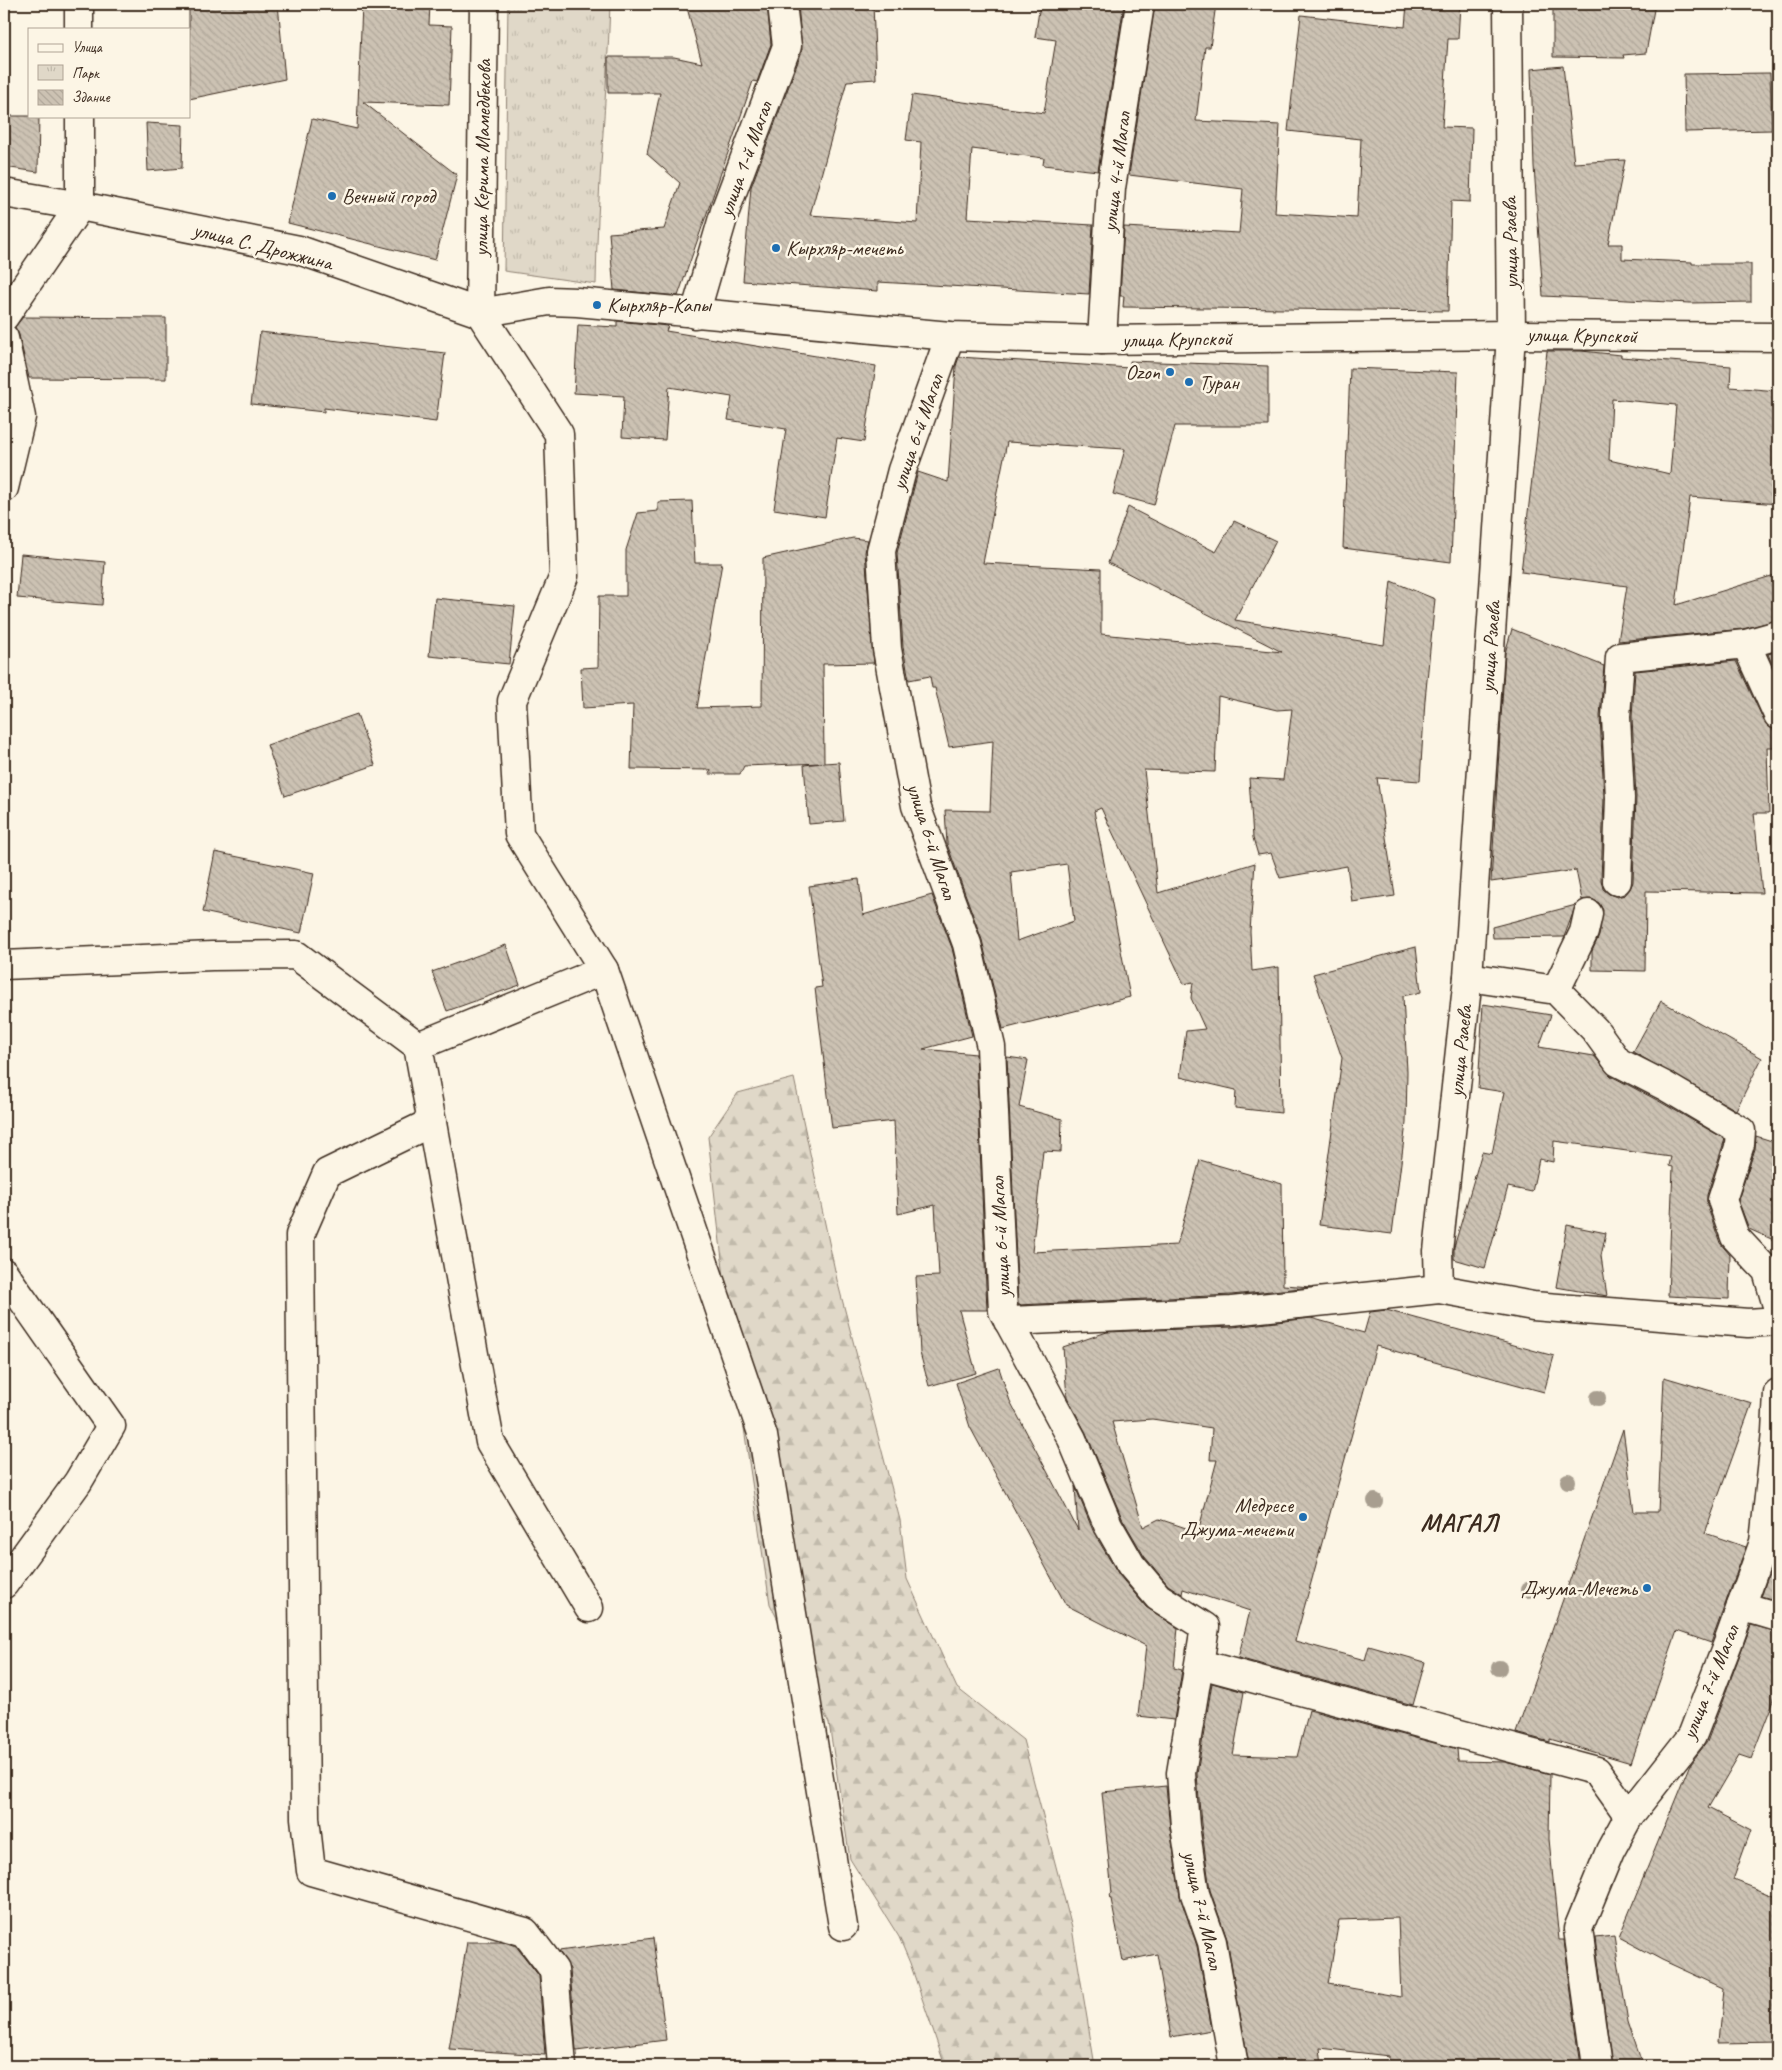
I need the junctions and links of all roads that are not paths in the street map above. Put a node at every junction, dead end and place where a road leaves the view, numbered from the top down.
1 (79, 4) edge
2 (484, 4) edge
3 (782, 4) edge
4 (1140, 4) edge
5 (1508, 4) edge
6 (79, 28) edge
7 (80, 118) edge
8 (4, 193) edge
9 (80, 206) junction
10 (577, 302) joint
11 (480, 313) junction
12 (695, 314) junction
13 (4, 317) edge
14 (1511, 335) junction
15 (950, 336) junction
16 (1778, 337) edge
17 (4, 338) edge
18 (1102, 340) junction
19 (4, 488) edge
20 (1778, 635) edge
21 (1746, 644) junction
22 (1778, 715) edge
23 (1617, 881) dead end
24 (1588, 914) dead end
25 (4, 965) edge
26 (604, 970) junction
27 (1468, 977) junction
28 (1556, 990) junction
29 (418, 1046) junction
30 (432, 1122) junction
31 (4, 1273) edge
32 (1438, 1289) junction
33 (1778, 1309) edge
34 (1008, 1321) junction
35 (1778, 1321) edge
36 (1778, 1393) edge
37 (4, 1584) edge
38 (1741, 1606) junction
39 (589, 1608) dead end
40 (1778, 1617) edge
41 (1200, 1664) junction
42 (1629, 1816) junction
43 (843, 1926) dead end
44 (562, 2066) edge
45 (1234, 2066) edge
46 (1597, 2066) edge

1 - 6 street
2 - 11 street, улица Керима Мамедбекова
3 - 12 street, улица 1-й Магал
4 - 18 street, улица 4-й Магал
5 - 14 street, улица Рзаева
7 - 9 street
8 - 9 street, улица С. Дрожжина
9 - 11 street, улица С. Дрожжина
9 - 13 street
10 - 11 street, улица С. Дрожжина
10 - 12 street, улица Крупской
11 - 26 street
12 - 15 street, улица Крупской
14 - 16 street, улица Крупской
14 - 18 street, улица Крупской
14 - 27 street, улица Рзаева
15 - 18 street, улица Крупской
15 - 34 street, улица 6-й Магал
17 - 19 street
20 - 21 street
21 - 22 street
21 - 23 street
24 - 28 street
25 - 29 street
26 - 29 street
26 - 43 street
27 - 28 street
27 - 32 street, улица Рзаева
28 - 33 street
29 - 30 street
30 - 39 street
30 - 44 street
31 - 37 street
32 - 34 street
32 - 35 street
34 - 41 street, улица 6-й Магал
36 - 38 street, улица 7-й Магал
38 - 40 street
38 - 42 street, улица 7-й Магал
41 - 42 street
41 - 45 street, улица 7-й Магал
42 - 46 street, улица 7-й Магал

